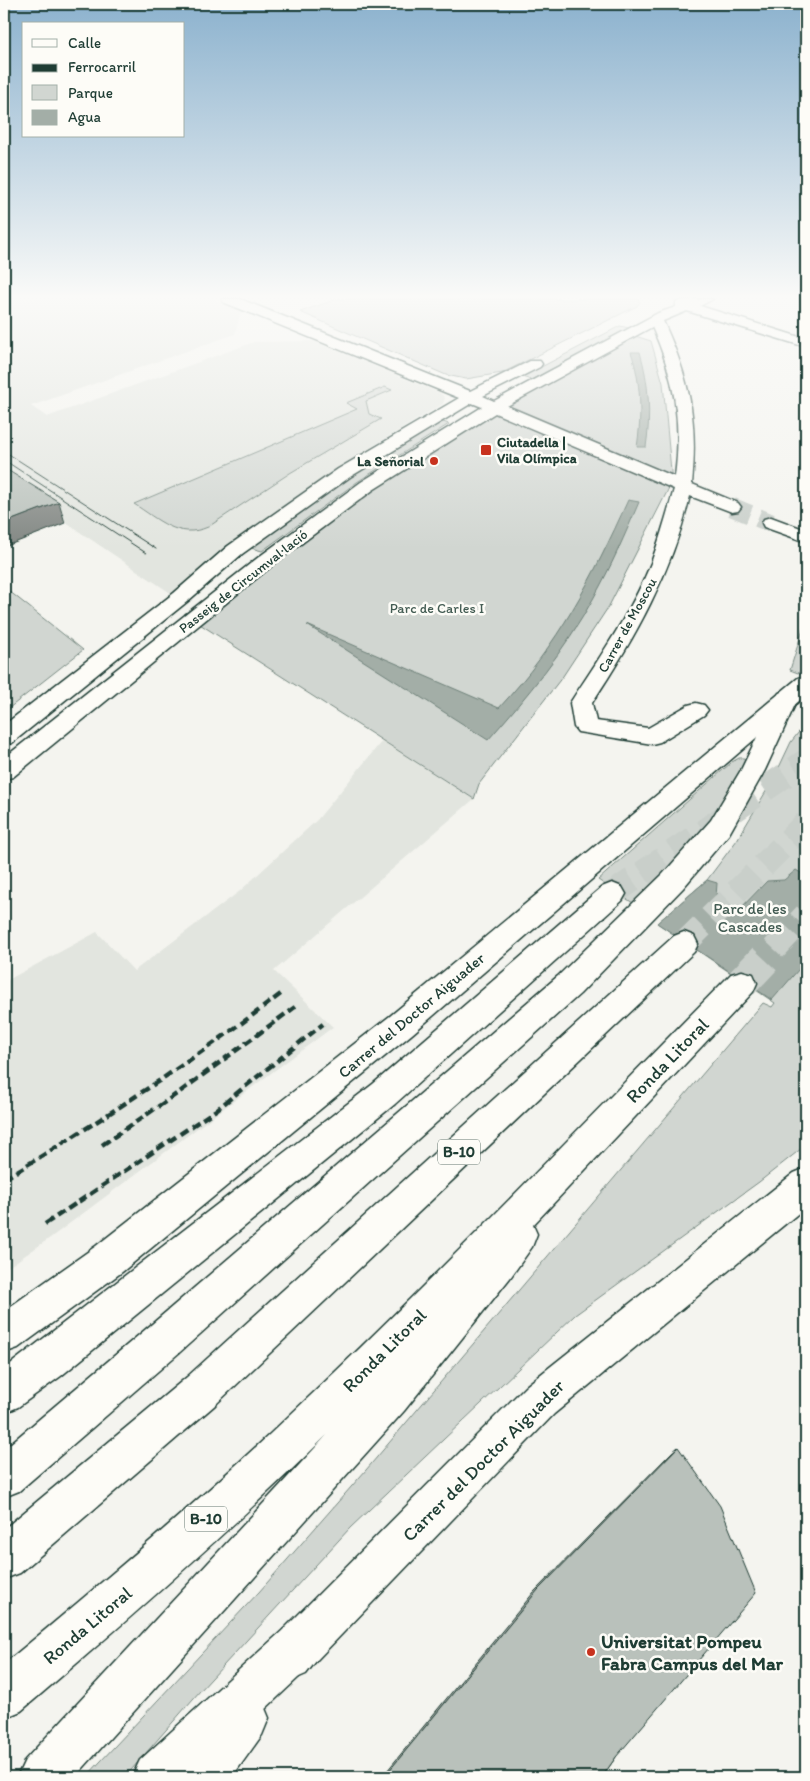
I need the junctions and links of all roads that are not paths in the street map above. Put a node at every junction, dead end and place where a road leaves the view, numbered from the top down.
1 (433, 382) edge
2 (499, 382) edge
3 (540, 382) edge
4 (679, 382) edge
5 (470, 397) junction
6 (494, 407) junction
7 (684, 487) junction
8 (732, 507) tunnel mouth
9 (771, 523) tunnel mouth
10 (806, 536) edge
11 (797, 690) edge
12 (696, 710) dead end
13 (4, 737) edge
14 (4, 771) edge
15 (612, 894) tunnel mouth
16 (684, 944) tunnel mouth
17 (742, 983) tunnel mouth
18 (576, 1153) junction
19 (806, 1185) edge
20 (4, 1334) edge
21 (4, 1393) edge
22 (4, 1476) edge
23 (4, 1557) edge
24 (300, 1645) junction
25 (4, 1694) edge
26 (42, 1777) edge
27 (157, 1777) edge
28 (202, 1777) edge

1 - 5 main road
2 - 5 main road, Passeig de Circumval·lació
3 - 6 main road, Passeig de Circumval·lació
4 - 7 main road, Carrer de Moscou
5 - 6 main road
5 - 13 main road, Passeig de Circumval·lació
6 - 7 main road
6 - 14 main road, Passeig de Circumval·lació
7 - 8 main road
7 - 12 main road, Carrer de Moscou
9 - 10 main road
11 - 20 main road, Carrer del Doctor Aiguader
11 - 22 main road
15 - 21 main road
16 - 23 main road, B-10
17 - 18 main road, Ronda Litoral / B-10
18 - 25 main road, Ronda Litoral / B-10
18 - 26 main road
19 - 24 main road, Carrer del Doctor Aiguader
24 - 27 main road
24 - 28 main road, Carrer del Doctor Aiguader

